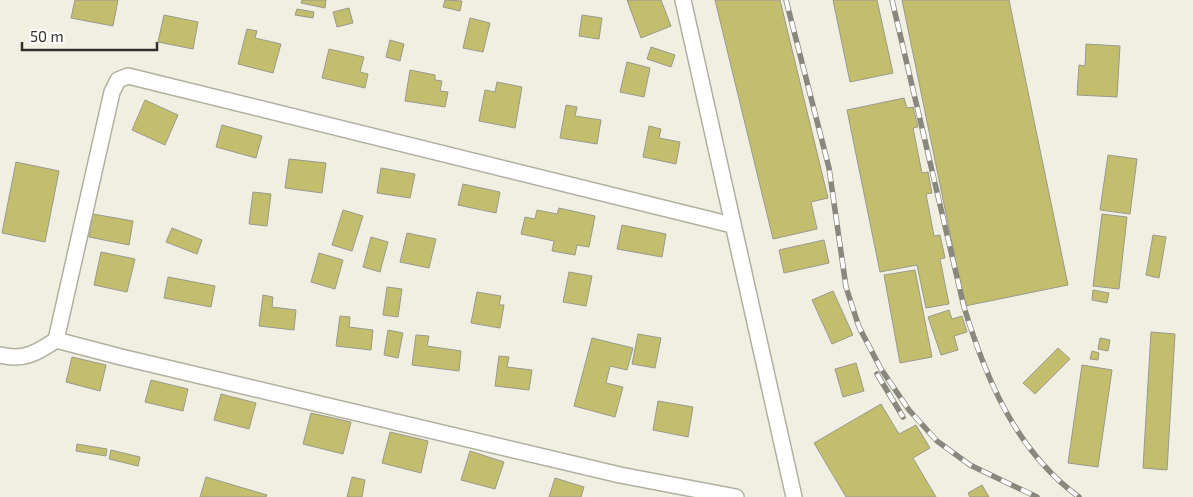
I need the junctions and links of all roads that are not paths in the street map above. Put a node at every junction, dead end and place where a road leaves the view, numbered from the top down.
1 (683, 0) edge
2 (732, 226) junction
3 (56, 340) junction
4 (0, 355) edge
5 (736, 497) edge
6 (794, 497) edge

1 - 2 street
2 - 3 street
2 - 6 street
3 - 4 street
3 - 5 street

